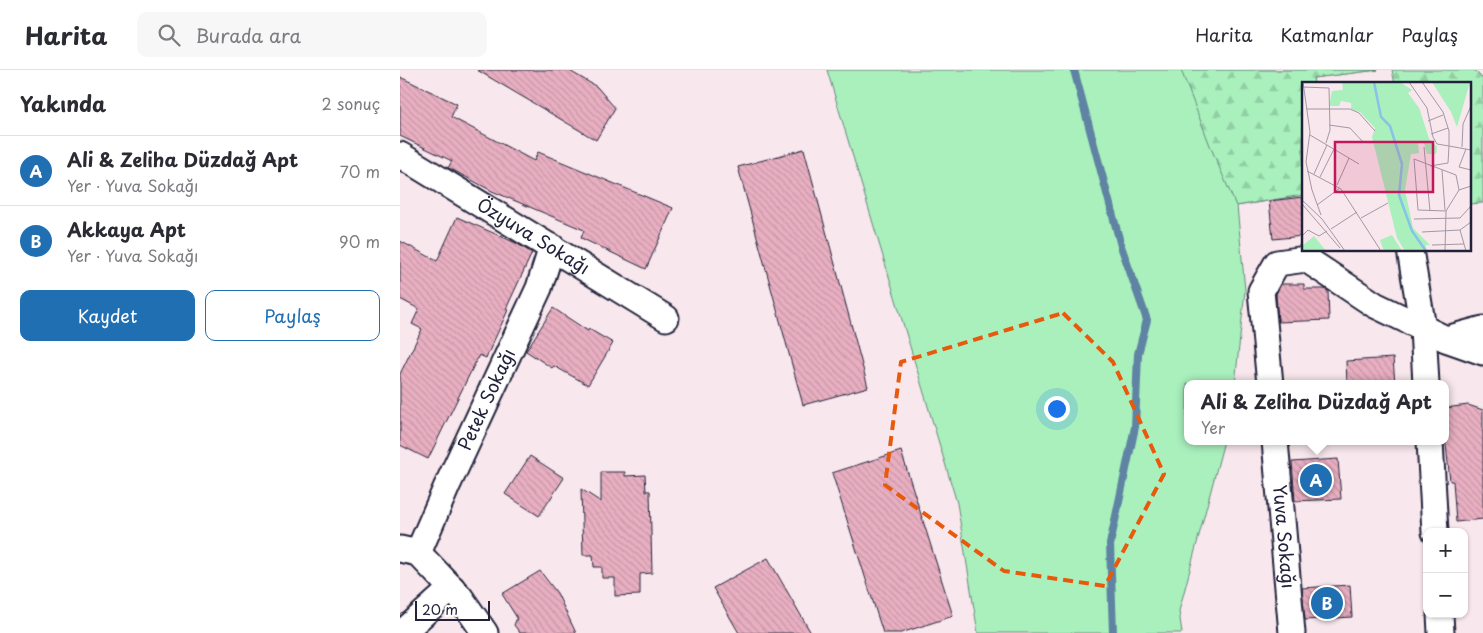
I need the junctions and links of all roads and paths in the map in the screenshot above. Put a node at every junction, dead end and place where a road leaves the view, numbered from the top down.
1 (400, 155) edge
2 (552, 247) junction
3 (1410, 251) edge
4 (666, 318) dead end
5 (1423, 328) junction
6 (1483, 329) edge
7 (1446, 339) junction
8 (1483, 352) edge
9 (1270, 380) edge
10 (1426, 380) edge
11 (1275, 445) edge
12 (1430, 445) edge
13 (1435, 528) edge
14 (409, 551) edge
15 (452, 588) junction
16 (1440, 618) edge
17 (402, 633) edge
18 (484, 633) edge
19 (1292, 633) edge
20 (1441, 633) edge

1 - 2 street, Özyuva Sokağı
2 - 4 street, Özyuva Sokağı
2 - 14 street, Petek Sokağı
3 - 5 street
5 - 7 street
5 - 9 street
5 - 10 street
6 - 7 street
7 - 8 street
11 - 19 street, Yuva Sokağı
12 - 13 street
14 - 15 street
15 - 17 street
15 - 18 street
16 - 20 street

